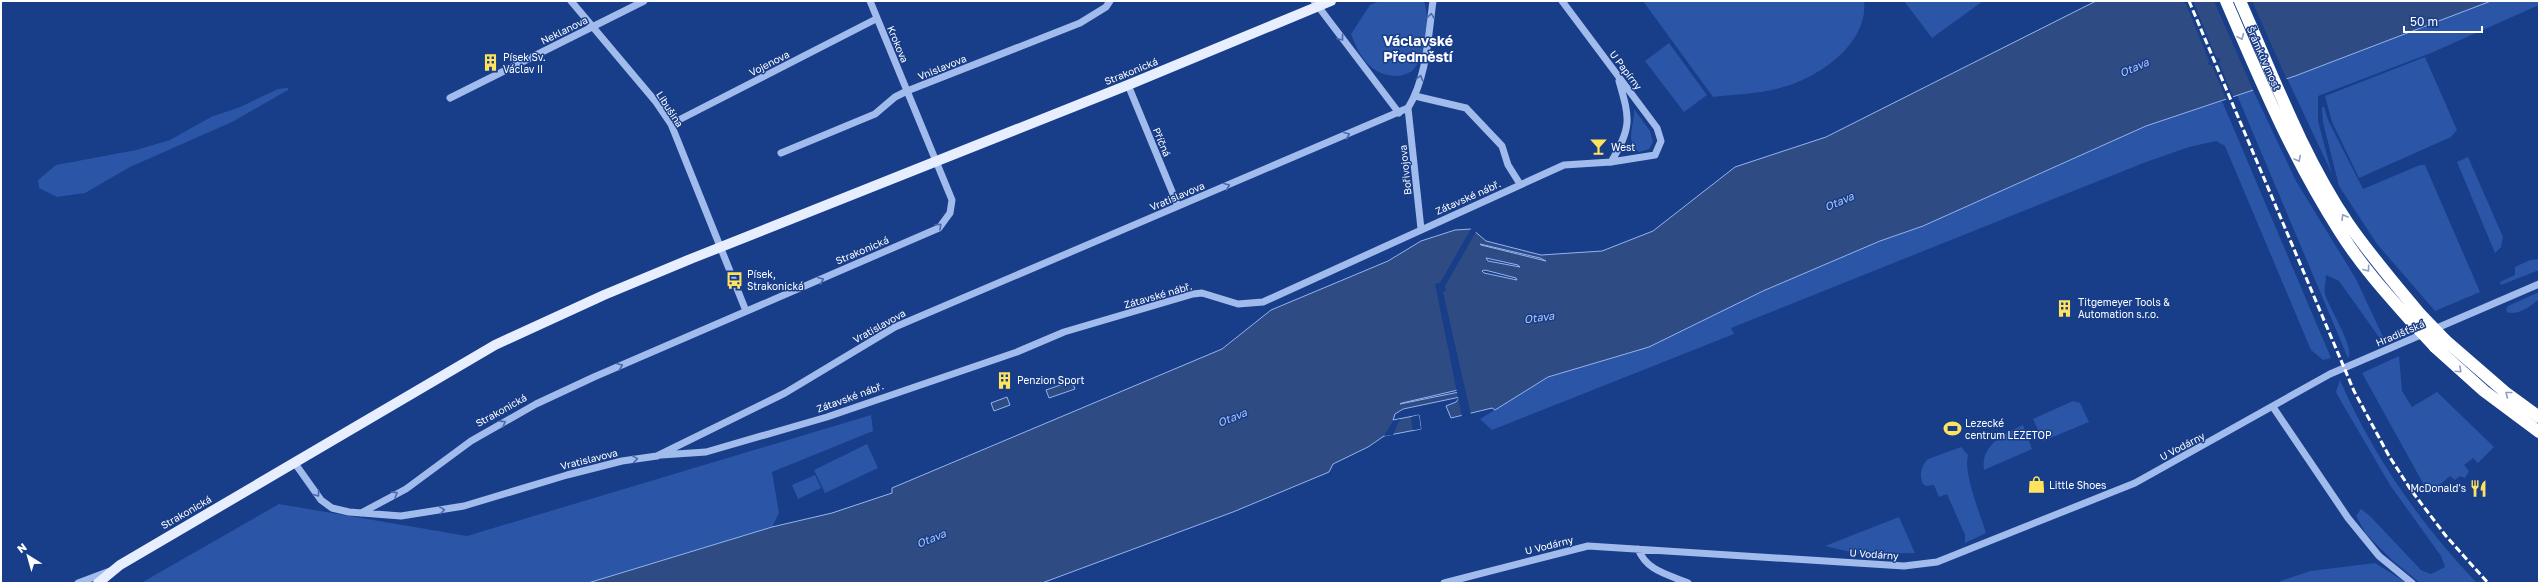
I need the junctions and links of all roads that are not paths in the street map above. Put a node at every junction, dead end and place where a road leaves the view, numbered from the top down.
1 (571, 1) edge
2 (644, 1) edge
3 (870, 1) edge
4 (1110, 1) edge
5 (1331, 1) edge
6 (1433, 1) edge
7 (1562, 1) edge
8 (2226, 1) edge
9 (2240, 1) edge
10 (1315, 4) edge
11 (876, 19) junction
12 (593, 27) junction
13 (1618, 76) junction
14 (1128, 85) junction
15 (908, 91) junction
16 (1415, 96) junction
17 (450, 98) dead end
18 (1408, 108) junction
19 (1399, 113) junction
20 (671, 124) junction
21 (781, 152) dead end
22 (1655, 155) joint
23 (938, 160) junction
24 (1611, 162) junction
25 (1520, 184) junction
26 (1178, 206) junction
27 (1421, 228) junction
28 (721, 246) junction
29 (2539, 284) edge
30 (746, 311) junction
31 (2415, 317) junction
32 (2440, 343) junction
33 (2273, 407) junction
34 (2539, 417) edge
35 (2539, 432) edge
36 (657, 456) junction
37 (294, 462) junction
38 (361, 513) junction
39 (1638, 549) junction
40 (112, 570) junction
41 (78, 583) edge
42 (98, 583) edge
43 (1444, 583) edge
44 (1688, 583) edge
45 (2412, 583) edge

1 - 12 street, Libušina
2 - 12 street, Neklanova
3 - 11 street, Krokova
4 - 15 street, Vnislavova
5 - 10 main road, Strakonická
16 -> 6 street
7 - 13 street, U Papírny
8 -> 31 highway, Šrámkův most
31 -> 9 highway, Šrámkův most
10 - 14 main road, Strakonická
10 -> 19 street
11 - 15 street, Krokova
11 - 20 street, Vojenova
12 - 17 street, Neklanova
12 - 20 street, Libušina
13 - 22 street, U Papírny
13 - 24 street
14 - 23 main road, Strakonická
14 - 26 street, Příčná
15 - 21 street, Vnislavova
15 - 23 street, Krokova
16 - 18 street
16 - 25 street
18 - 19 street, Vratislavova
18 - 27 street, Bořivojova
26 -> 19 street, Vratislavova
20 - 28 street, Libušina
22 - 24 street, Zátavské nábř.
23 - 28 main road, Strakonická
30 -> 23 street, Strakonická
24 - 25 street, Zátavské nábř.
25 - 27 street, Zátavské nábř.
26 - 36 street, Vratislavova
27 - 36 street, Zátavské nábř.
28 - 30 street
28 - 37 main road, Strakonická
29 - 33 street, Hradišťská
38 -> 30 street, Strakonická
31 - 32 highway, bridge
34 -> 32 highway
32 -> 35 highway
33 - 39 street, U Vodárny
33 - 45 street
38 -> 36 street, Vratislavova
37 -> 38 street
37 - 40 main road, Strakonická
39 - 43 street, U Vodárny
39 - 44 street
40 - 41 street
40 - 42 main road, Strakonická

